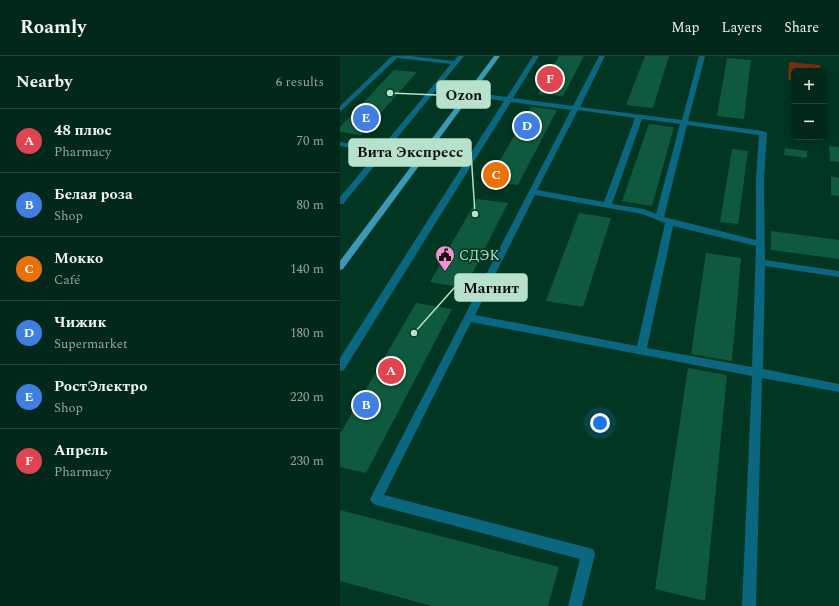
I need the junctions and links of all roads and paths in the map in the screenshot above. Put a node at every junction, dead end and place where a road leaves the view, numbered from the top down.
1 (396, 56) edge
2 (460, 56) edge
3 (497, 56) edge
4 (536, 56) edge
5 (602, 56) edge
6 (702, 56) edge
7 (455, 63) junction
8 (469, 94) junction
9 (509, 100) junction
10 (575, 108) junction
11 (340, 110) edge
12 (639, 117) junction
13 (684, 123) junction
14 (340, 144) edge
15 (383, 150) junction
16 (417, 155) dead end
17 (533, 192) junction
18 (340, 202) edge
19 (607, 206) junction
20 (659, 218) junction
21 (670, 222) junction
22 (762, 244) junction
23 (761, 262) junction
24 (340, 267) edge
25 (839, 274) edge
26 (469, 318) junction
27 (641, 350) junction
28 (340, 368) edge
29 (757, 372) junction
30 (839, 388) edge
31 (575, 606) edge
32 (749, 606) edge

1 - 7 lane
1 - 11 lane
2 - 7 lane
3 - 8 main road
4 - 9 lane
5 - 10 lane
6 - 13 lane
7 - 15 lane
8 - 9 lane
8 - 24 main road
9 - 10 lane
9 - 28 lane
10 - 12 lane
10 - 17 lane
12 - 13 lane
12 - 19 lane
13 - 20 lane
13 - 22 lane
14 - 15 lane
15 - 16 lane
15 - 18 lane
17 - 19 lane
17 - 26 lane
19 - 20 lane
20 - 21 lane
21 - 22 lane
21 - 27 lane
22 - 23 lane
23 - 25 lane
23 - 29 lane
26 - 27 lane
26 - 31 lane
27 - 29 lane
29 - 30 lane
29 - 32 lane

